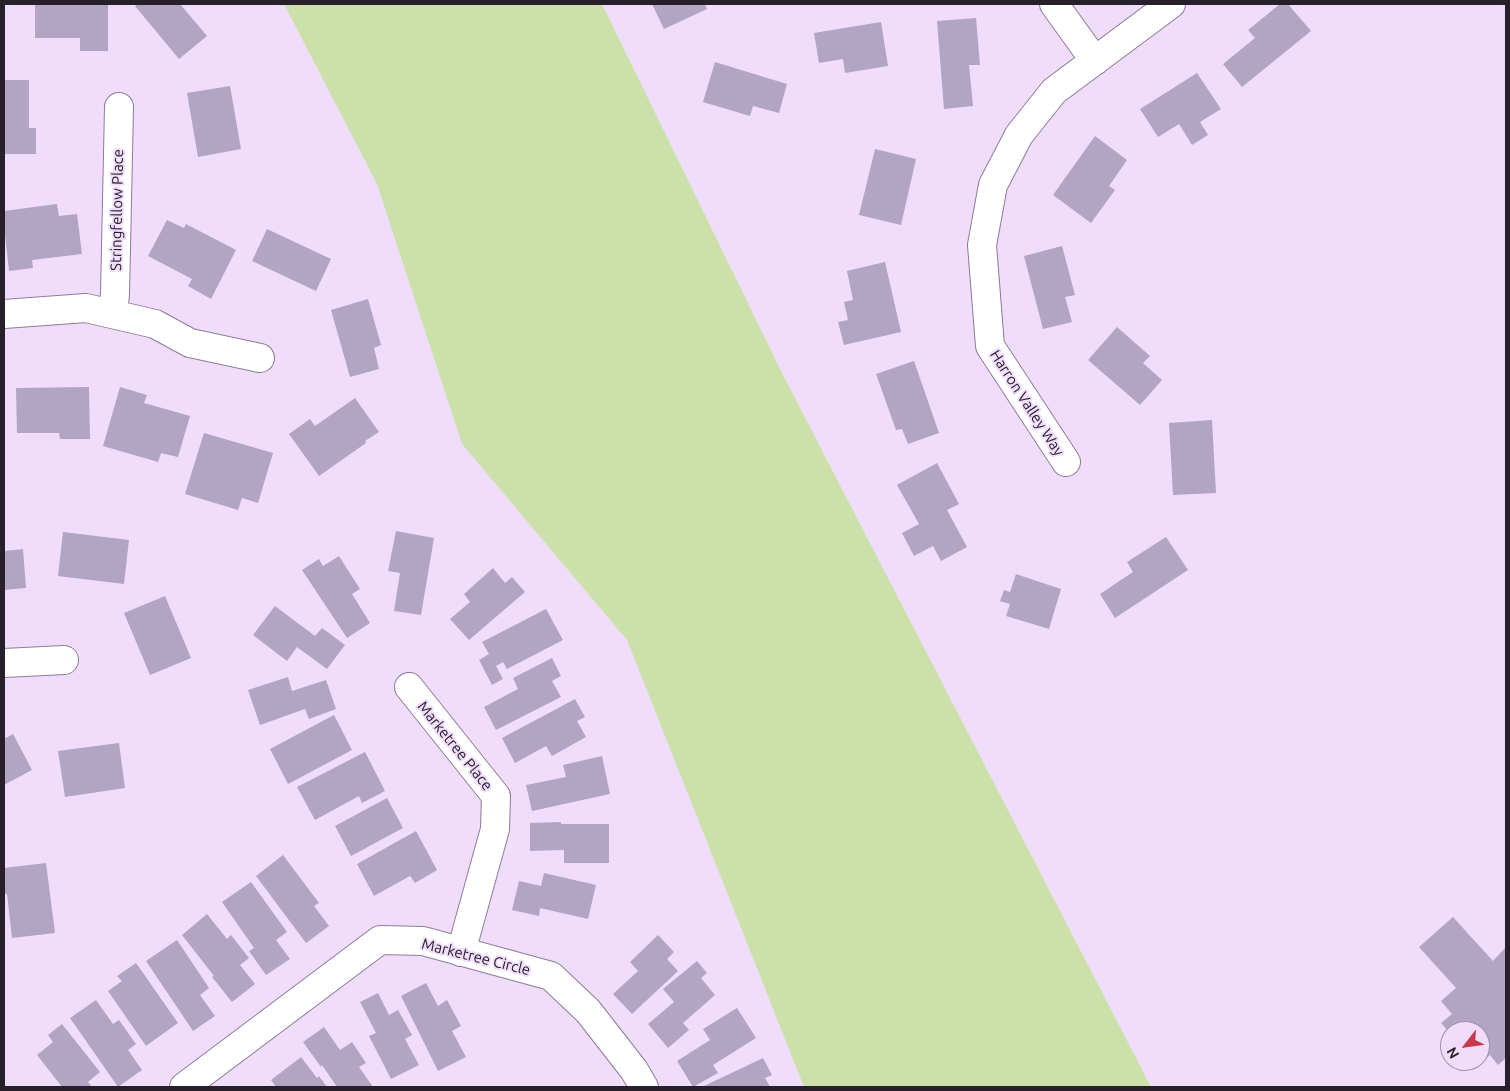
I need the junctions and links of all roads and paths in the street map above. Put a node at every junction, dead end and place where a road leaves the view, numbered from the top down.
1 (1054, 4) edge
2 (1171, 4) edge
3 (1095, 61) junction
4 (119, 107) dead end
5 (4, 314) edge
6 (113, 314) junction
7 (260, 358) dead end
8 (1066, 462) dead end
9 (64, 660) dead end
10 (4, 663) edge
11 (409, 688) dead end
12 (461, 952) junction
13 (184, 1087) edge
14 (644, 1087) edge

1 - 3 street
2 - 3 street, Harron Valley Way
3 - 8 street, Harron Valley Way
4 - 6 street, Stringfellow Place
5 - 6 street
6 - 7 street
9 - 10 street
11 - 12 street, Marketree Place
12 - 13 street, Marketree Circle
12 - 14 street, Marketree Circle

